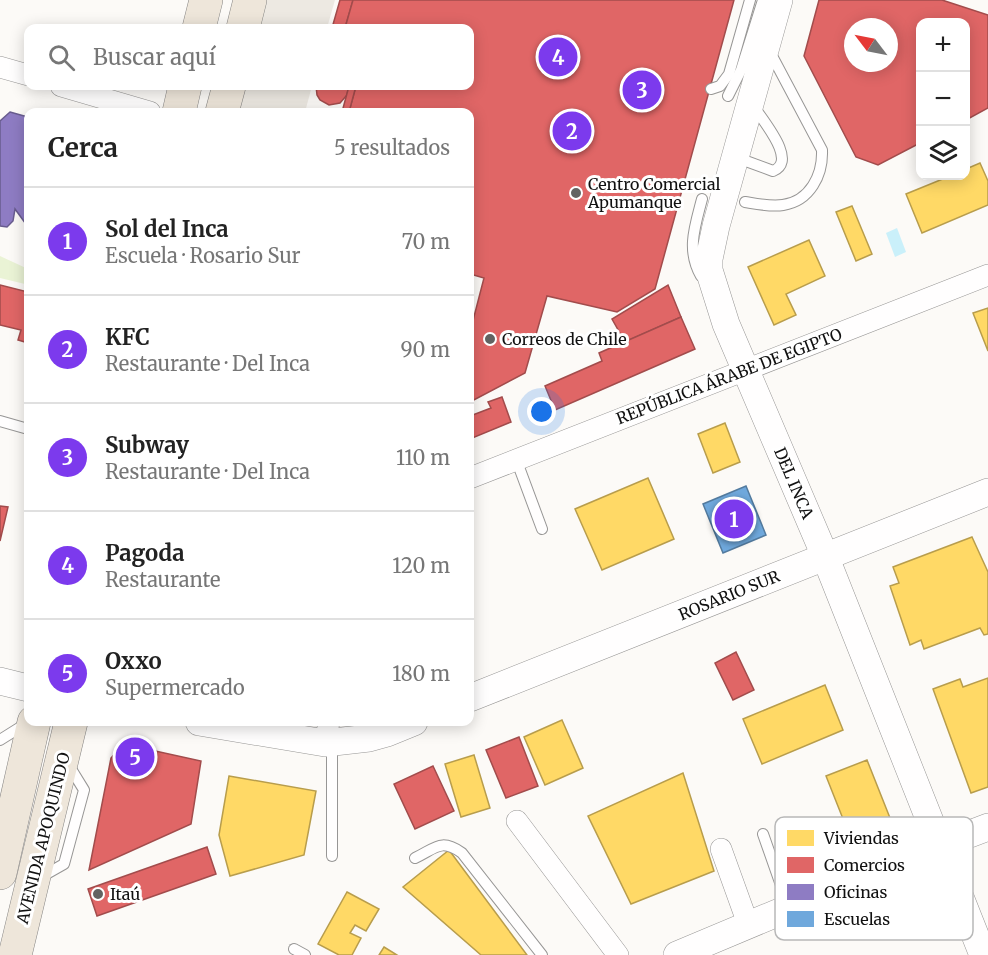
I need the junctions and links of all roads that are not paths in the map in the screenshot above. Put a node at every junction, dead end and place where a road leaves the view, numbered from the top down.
1 (206, 0) edge
2 (250, 0) edge
3 (750, 0) edge
4 (763, 0) edge
5 (779, 0) edge
6 (200, 24) edge
7 (244, 24) edge
8 (767, 47) junction
9 (0, 67) edge
10 (24, 74) edge
11 (711, 89) dead end
12 (75, 90) edge
13 (184, 90) edge
14 (228, 90) edge
15 (739, 99) junction
16 (136, 108) edge
17 (180, 108) edge
18 (223, 108) edge
19 (735, 157) junction
20 (702, 199) dead end
21 (745, 202) dead end
22 (988, 275) edge
23 (726, 324) junction
24 (746, 369) junction
25 (0, 421) edge
26 (24, 428) edge
27 (516, 459) junction
28 (474, 476) edge
29 (988, 492) edge
30 (542, 529) dead end
31 (825, 556) junction
32 (0, 681) edge
33 (24, 687) edge
34 (474, 696) edge
35 (25, 726) edge
36 (31, 726) edge
37 (70, 726) edge
38 (236, 726) edge
39 (404, 726) edge
40 (329, 736) edge
41 (0, 740) edge
42 (929, 817) edge
43 (518, 821) dead end
44 (988, 827) edge
45 (973, 833) edge
46 (763, 834) dead end
47 (721, 849) dead end
48 (332, 856) dead end
49 (416, 858) dead end
50 (775, 868) edge
51 (0, 873) edge
52 (775, 913) edge
53 (748, 924) junction
54 (973, 929) edge
55 (294, 949) dead end
56 (15, 955) edge
57 (305, 955) edge
58 (542, 955) edge
59 (618, 955) edge
60 (677, 955) edge
61 (983, 955) edge

1 - 6 main road
2 - 7 main road
3 - 11 lane
4 - 15 lane
5 - 8 street, DEL INCA
8 - 15 street, DEL INCA
8 - 21 lane
9 - 10 street
12 - 16 street
13 - 17 main road
14 - 18 main road
15 - 19 street, DEL INCA
15 - 19 lane
19 - 23 street, DEL INCA
20 - 23 lane
22 - 24 street, REPÚBLICA ÁRABE DE EGIPTO
23 - 24 street, DEL INCA
24 - 27 street, REPÚBLICA ÁRABE DE EGIPTO
24 - 31 street, DEL INCA
25 - 26 lane
27 - 28 street, REPÚBLICA ÁRABE DE EGIPTO
27 - 30 lane
29 - 31 street, ROSARIO SUR
31 - 34 street, ROSARIO SUR
31 - 42 street, DEL INCA
32 - 33 street
35 - 41 lane
36 - 51 main road, AVENIDA APOQUINDO
37 - 56 main road, AVENIDA APOQUINDO
38 - 40 street
39 - 40 street
40 - 48 lane
43 - 59 street
44 - 45 street
46 - 50 lane
47 - 53 street
49 - 58 lane
52 - 53 street
53 - 60 street
54 - 61 street, DEL INCA
55 - 57 lane

